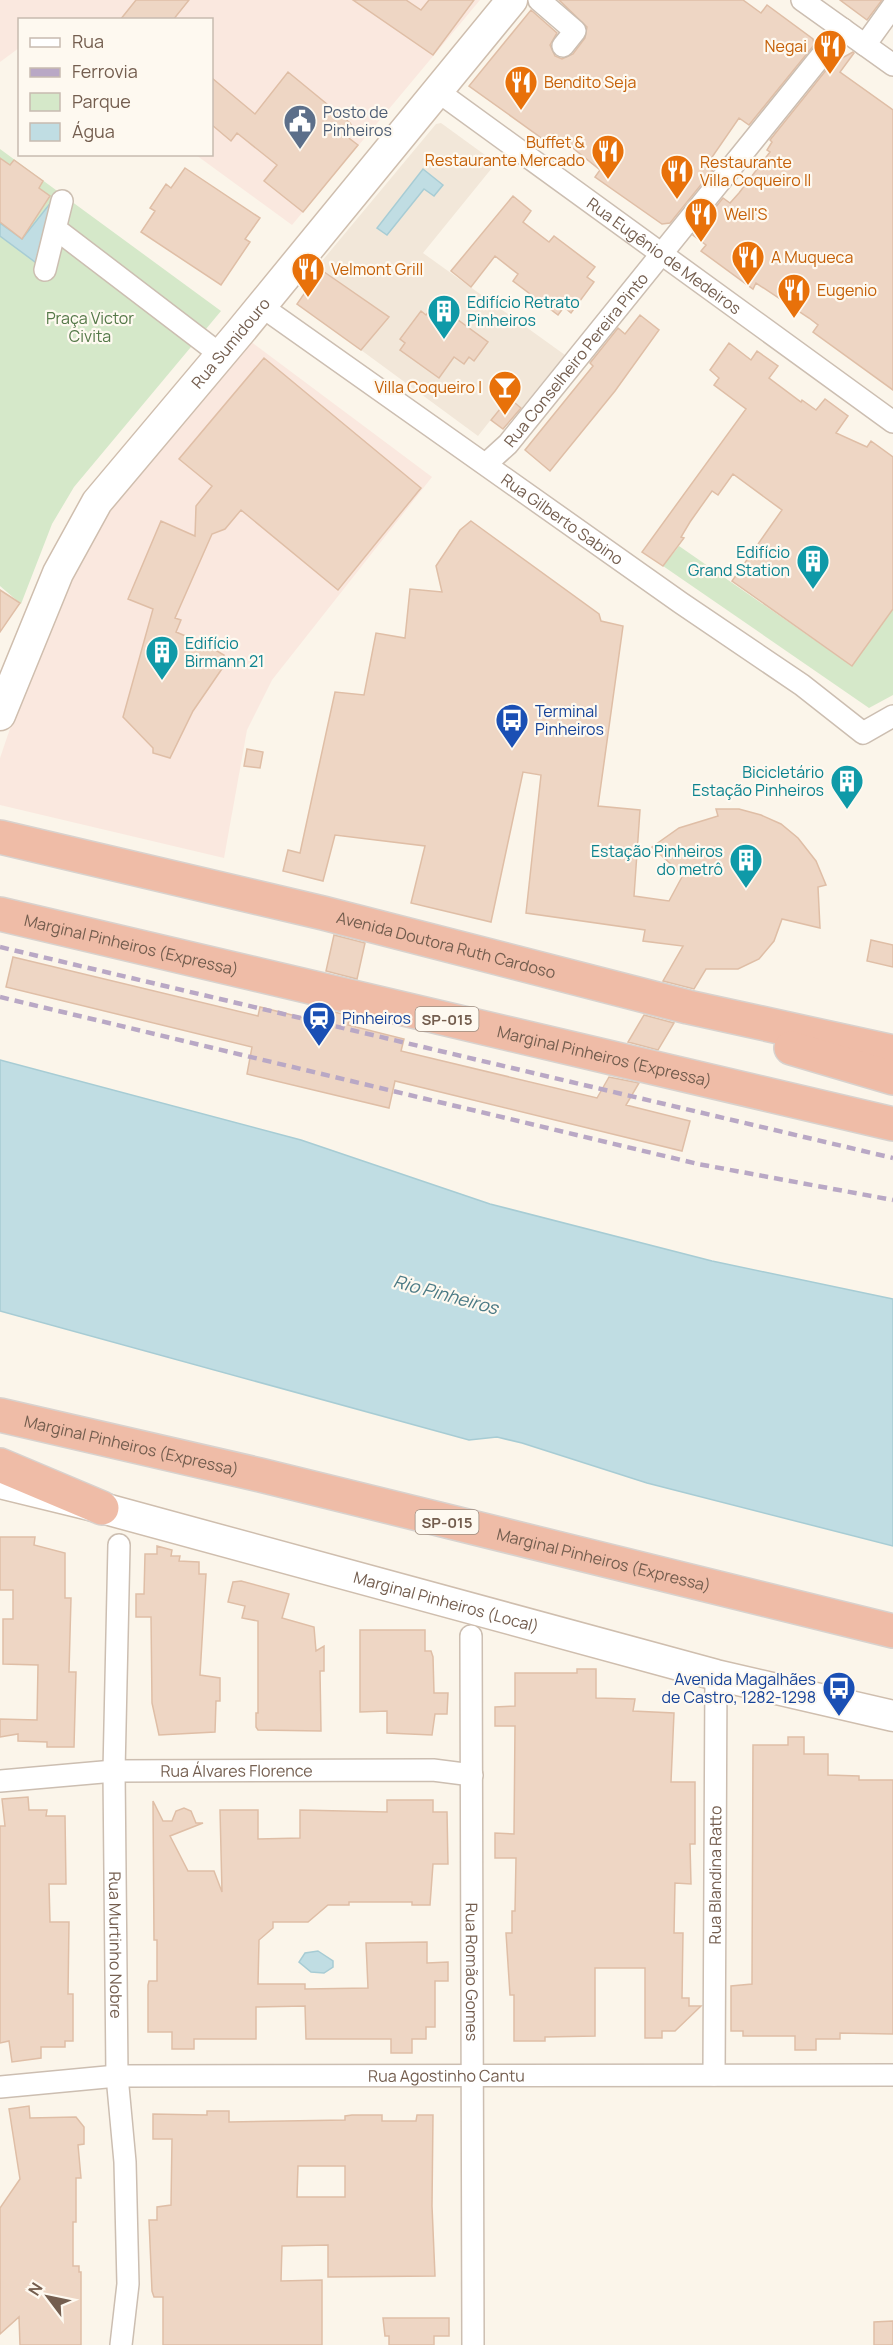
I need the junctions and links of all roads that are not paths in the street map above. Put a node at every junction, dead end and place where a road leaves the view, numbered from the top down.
1 (512, 0) edge
2 (539, 0) edge
3 (802, 0) edge
4 (893, 6) edge
5 (843, 29) junction
6 (866, 45) junction
7 (563, 46) dead end
8 (893, 65) edge
9 (436, 90) junction
10 (62, 201) dead end
11 (56, 229) junction
12 (662, 252) junction
13 (45, 270) dead end
14 (261, 306) junction
15 (221, 355) junction
16 (893, 422) edge
17 (486, 464) junction
18 (0, 715) edge
19 (893, 716) edge
20 (0, 837) edge
21 (0, 914) edge
22 (733, 1016) junction
23 (893, 1052) edge
24 (893, 1077) edge
25 (893, 1124) edge
26 (0, 1415) edge
27 (0, 1465) edge
28 (0, 1484) edge
29 (102, 1508) junction
30 (119, 1545) dead end
31 (893, 1631) edge
32 (471, 1636) dead end
33 (716, 1675) junction
34 (893, 1716) edge
35 (114, 1771) junction
36 (472, 1775) junction
37 (0, 1781) edge
38 (714, 2075) junction
39 (893, 2075) edge
40 (117, 2076) junction
41 (472, 2076) junction
42 (0, 2087) edge
43 (121, 2345) edge
44 (473, 2345) edge

1 - 9 main road, Rua Sumidouro
2 - 7 street
3 - 5 street
4 - 6 street
5 - 6 street
5 - 12 street, Rua Conselheiro Pereira Pinto
6 - 8 street
9 - 12 street, Rua Eugênio de Medeiros
9 - 14 main road, Rua Sumidouro
10 - 11 street
11 - 13 street
11 - 15 street
12 - 16 street, Rua Eugênio de Medeiros
12 - 17 street, Rua Conselheiro Pereira Pinto
14 - 15 main road, Rua Sumidouro
14 - 17 street, Rua Gilberto Sabino
15 - 18 main road, Rua Sumidouro
17 - 19 street, Rua Gilberto Sabino
20 - 22 highway, Avenida Doutora Ruth Cardoso
21 - 25 highway, Marginal Pinheiros (Expressa) / SP-015
22 - 23 highway, Avenida Doutora Ruth Cardoso
22 - 24 highway
26 - 31 highway, Marginal Pinheiros (Expressa) / SP-015
27 - 29 highway
28 - 29 main road, Marginal Pinheiros (Local)
29 - 33 main road, Marginal Pinheiros (Local)
30 - 35 street, Rua Murtinho Nobre
32 - 36 street, Rua Romão Gomes
33 - 34 main road, Marginal Pinheiros (Local)
33 - 38 street, Rua Blandina Ratto
35 - 36 street, Rua Álvares Florence
35 - 37 street, Rua Álvares Florence
35 - 40 street, Rua Murtinho Nobre
36 - 41 street, Rua Romão Gomes
38 - 39 street, Rua Agostinho Cantu
38 - 41 street, Rua Agostinho Cantu
40 - 41 street, Rua Agostinho Cantu
40 - 42 street, Rua Agostinho Cantu
40 - 43 street, Rua Murtinho Nobre
41 - 44 street, Rua Romão Gomes

